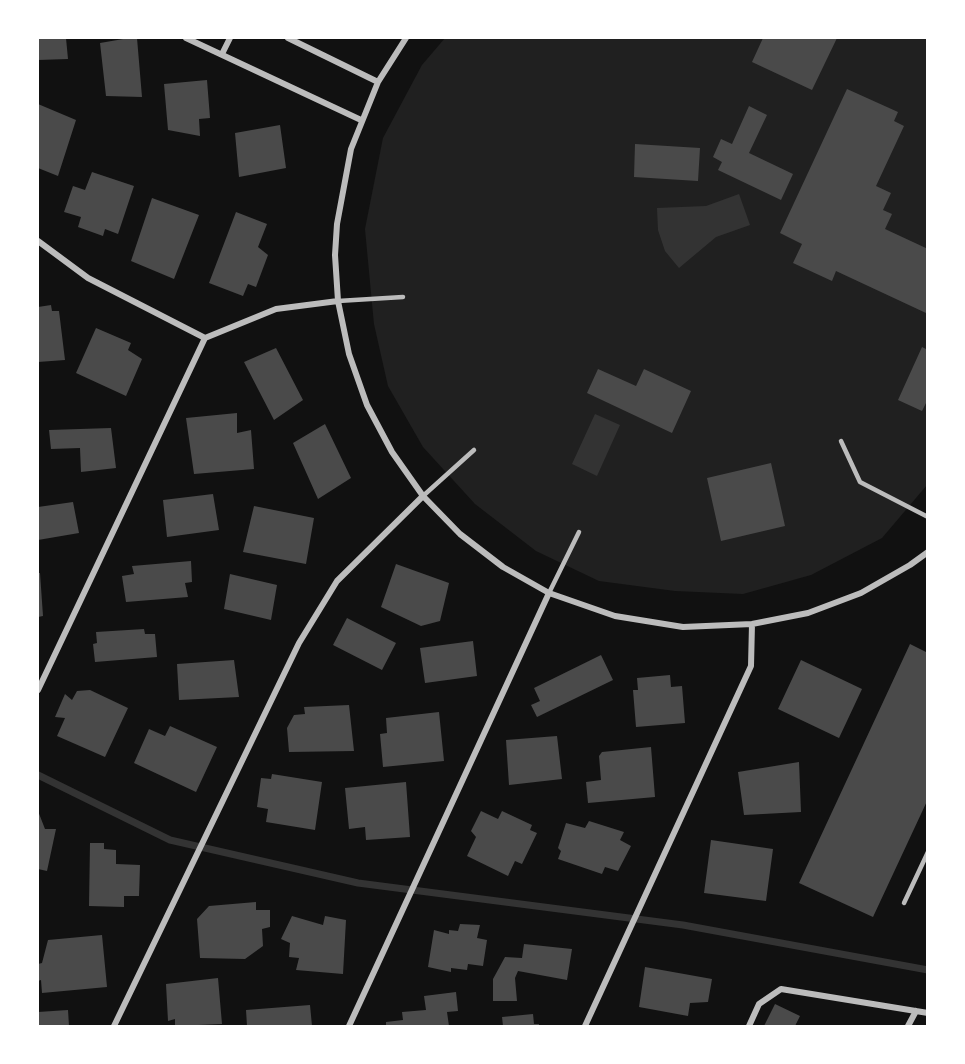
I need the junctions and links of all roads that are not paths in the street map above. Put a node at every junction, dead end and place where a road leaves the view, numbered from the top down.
1 (186, 38) edge
2 (230, 38) edge
3 (288, 38) edge
4 (406, 38) edge
5 (222, 54) junction
6 (378, 82) junction
7 (361, 120) junction
8 (38, 241) edge
9 (403, 297) dead end
10 (338, 301) junction
11 (205, 338) junction
12 (841, 441) dead end
13 (474, 450) dead end
14 (423, 496) junction
15 (927, 517) edge
16 (579, 532) dead end
17 (927, 552) edge
18 (549, 593) junction
19 (752, 624) junction
20 (38, 690) edge
21 (927, 852) edge
22 (904, 903) dead end
23 (916, 1011) junction
24 (927, 1013) edge
25 (114, 1026) edge
26 (348, 1026) edge
27 (585, 1026) edge
28 (749, 1026) edge
29 (908, 1026) edge

1 - 5 street
2 - 5 street
3 - 6 street
4 - 6 street
5 - 7 street
6 - 7 street
7 - 10 street
8 - 11 street
9 - 10 lane
10 - 11 street
10 - 14 street
11 - 20 street
12 - 15 lane
13 - 14 lane
14 - 18 street
14 - 25 street
16 - 18 lane
17 - 19 street
18 - 19 street
18 - 26 street
19 - 27 street
21 - 22 lane
23 - 24 street
23 - 28 street
23 - 29 street

